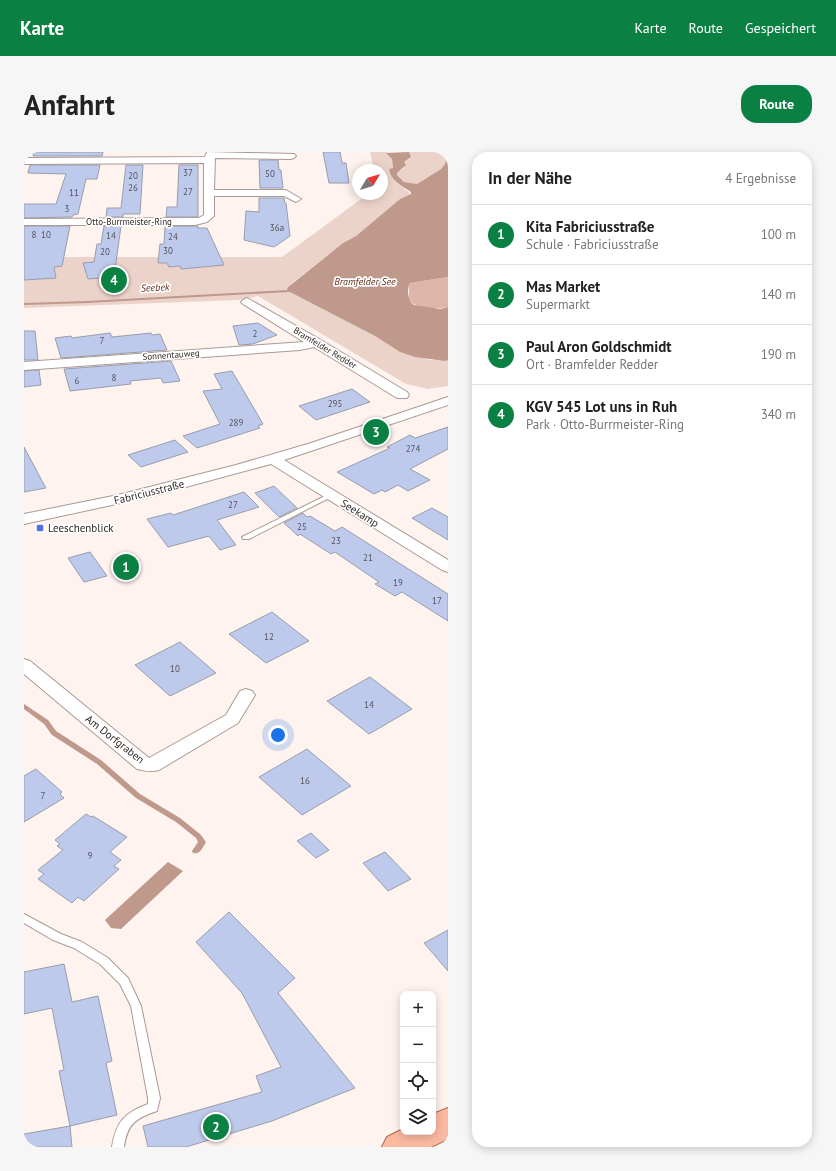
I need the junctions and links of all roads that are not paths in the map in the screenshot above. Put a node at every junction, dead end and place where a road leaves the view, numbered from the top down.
1 (211, 156) edge
2 (291, 156) dead end
3 (24, 161) edge
4 (300, 188) dead end
5 (210, 193) junction
6 (286, 193) junction
7 (296, 200) dead end
8 (24, 222) edge
9 (247, 302) dead end
10 (317, 343) junction
11 (24, 366) edge
12 (402, 395) dead end
13 (448, 401) edge
14 (273, 459) junction
15 (331, 495) junction
16 (24, 519) edge
17 (246, 537) dead end
18 (448, 567) edge
19 (24, 665) edge
20 (246, 695) dead end
21 (24, 918) edge
22 (448, 1122) edge
23 (436, 1129) edge
24 (424, 1135) edge
25 (118, 1147) edge
26 (398, 1147) edge

1 - 2 street
1 - 3 street
1 - 5 street, Otto-Burrmeister-Ring
4 - 6 street
5 - 6 street
5 - 8 street, Otto-Burrmeister-Ring
6 - 7 street
9 - 10 street, Bramfelder Redder
10 - 11 street, Sonnentauweg
10 - 12 street, Bramfelder Redder
13 - 14 street, Fabriciusstraße
14 - 15 street, Seekamp
14 - 16 street, Fabriciusstraße
15 - 17 lane
15 - 18 street, Seekamp
19 - 20 street, Am Dorfgraben
21 - 25 lane
22 - 23 main road
24 - 26 main road

